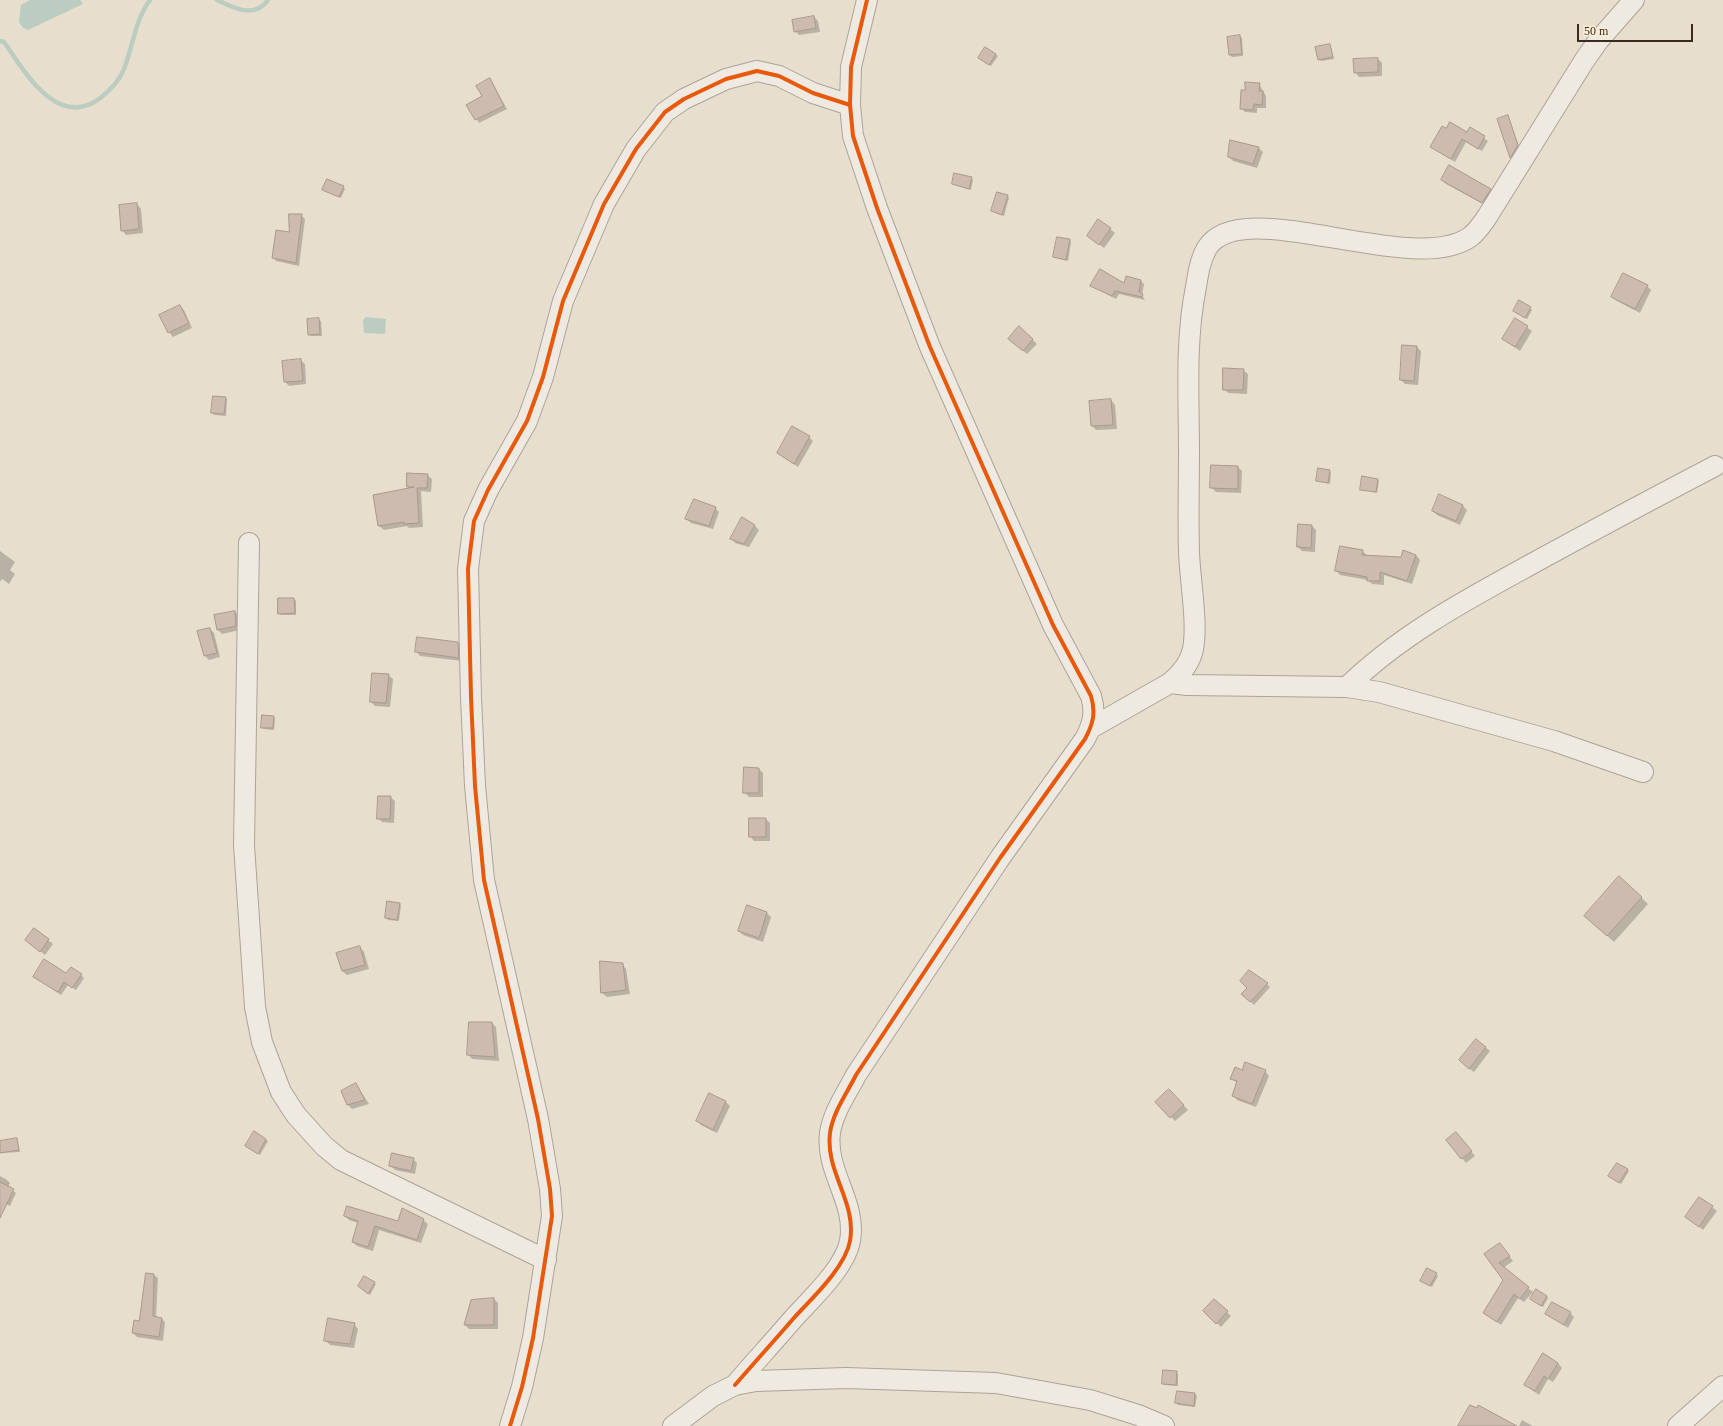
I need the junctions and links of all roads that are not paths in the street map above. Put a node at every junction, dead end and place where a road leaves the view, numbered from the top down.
1 (867, 0) edge
2 (1634, 0) edge
3 (850, 105) junction
4 (1715, 466) dead end
5 (249, 543) dead end
6 (1170, 683) junction
7 (1347, 687) junction
8 (1091, 728) junction
9 (1642, 772) dead end
10 (546, 1260) junction
11 (735, 1385) junction
12 (1723, 1386) edge
13 (510, 1426) edge
14 (673, 1426) edge
15 (1164, 1426) edge
16 (1678, 1426) edge

1 - 3 street
2 - 6 street
3 - 8 street
3 - 10 street
4 - 7 street
5 - 10 street
6 - 7 street
6 - 8 street
7 - 9 street
8 - 11 street
10 - 13 street
11 - 14 street
11 - 15 street
12 - 16 street

